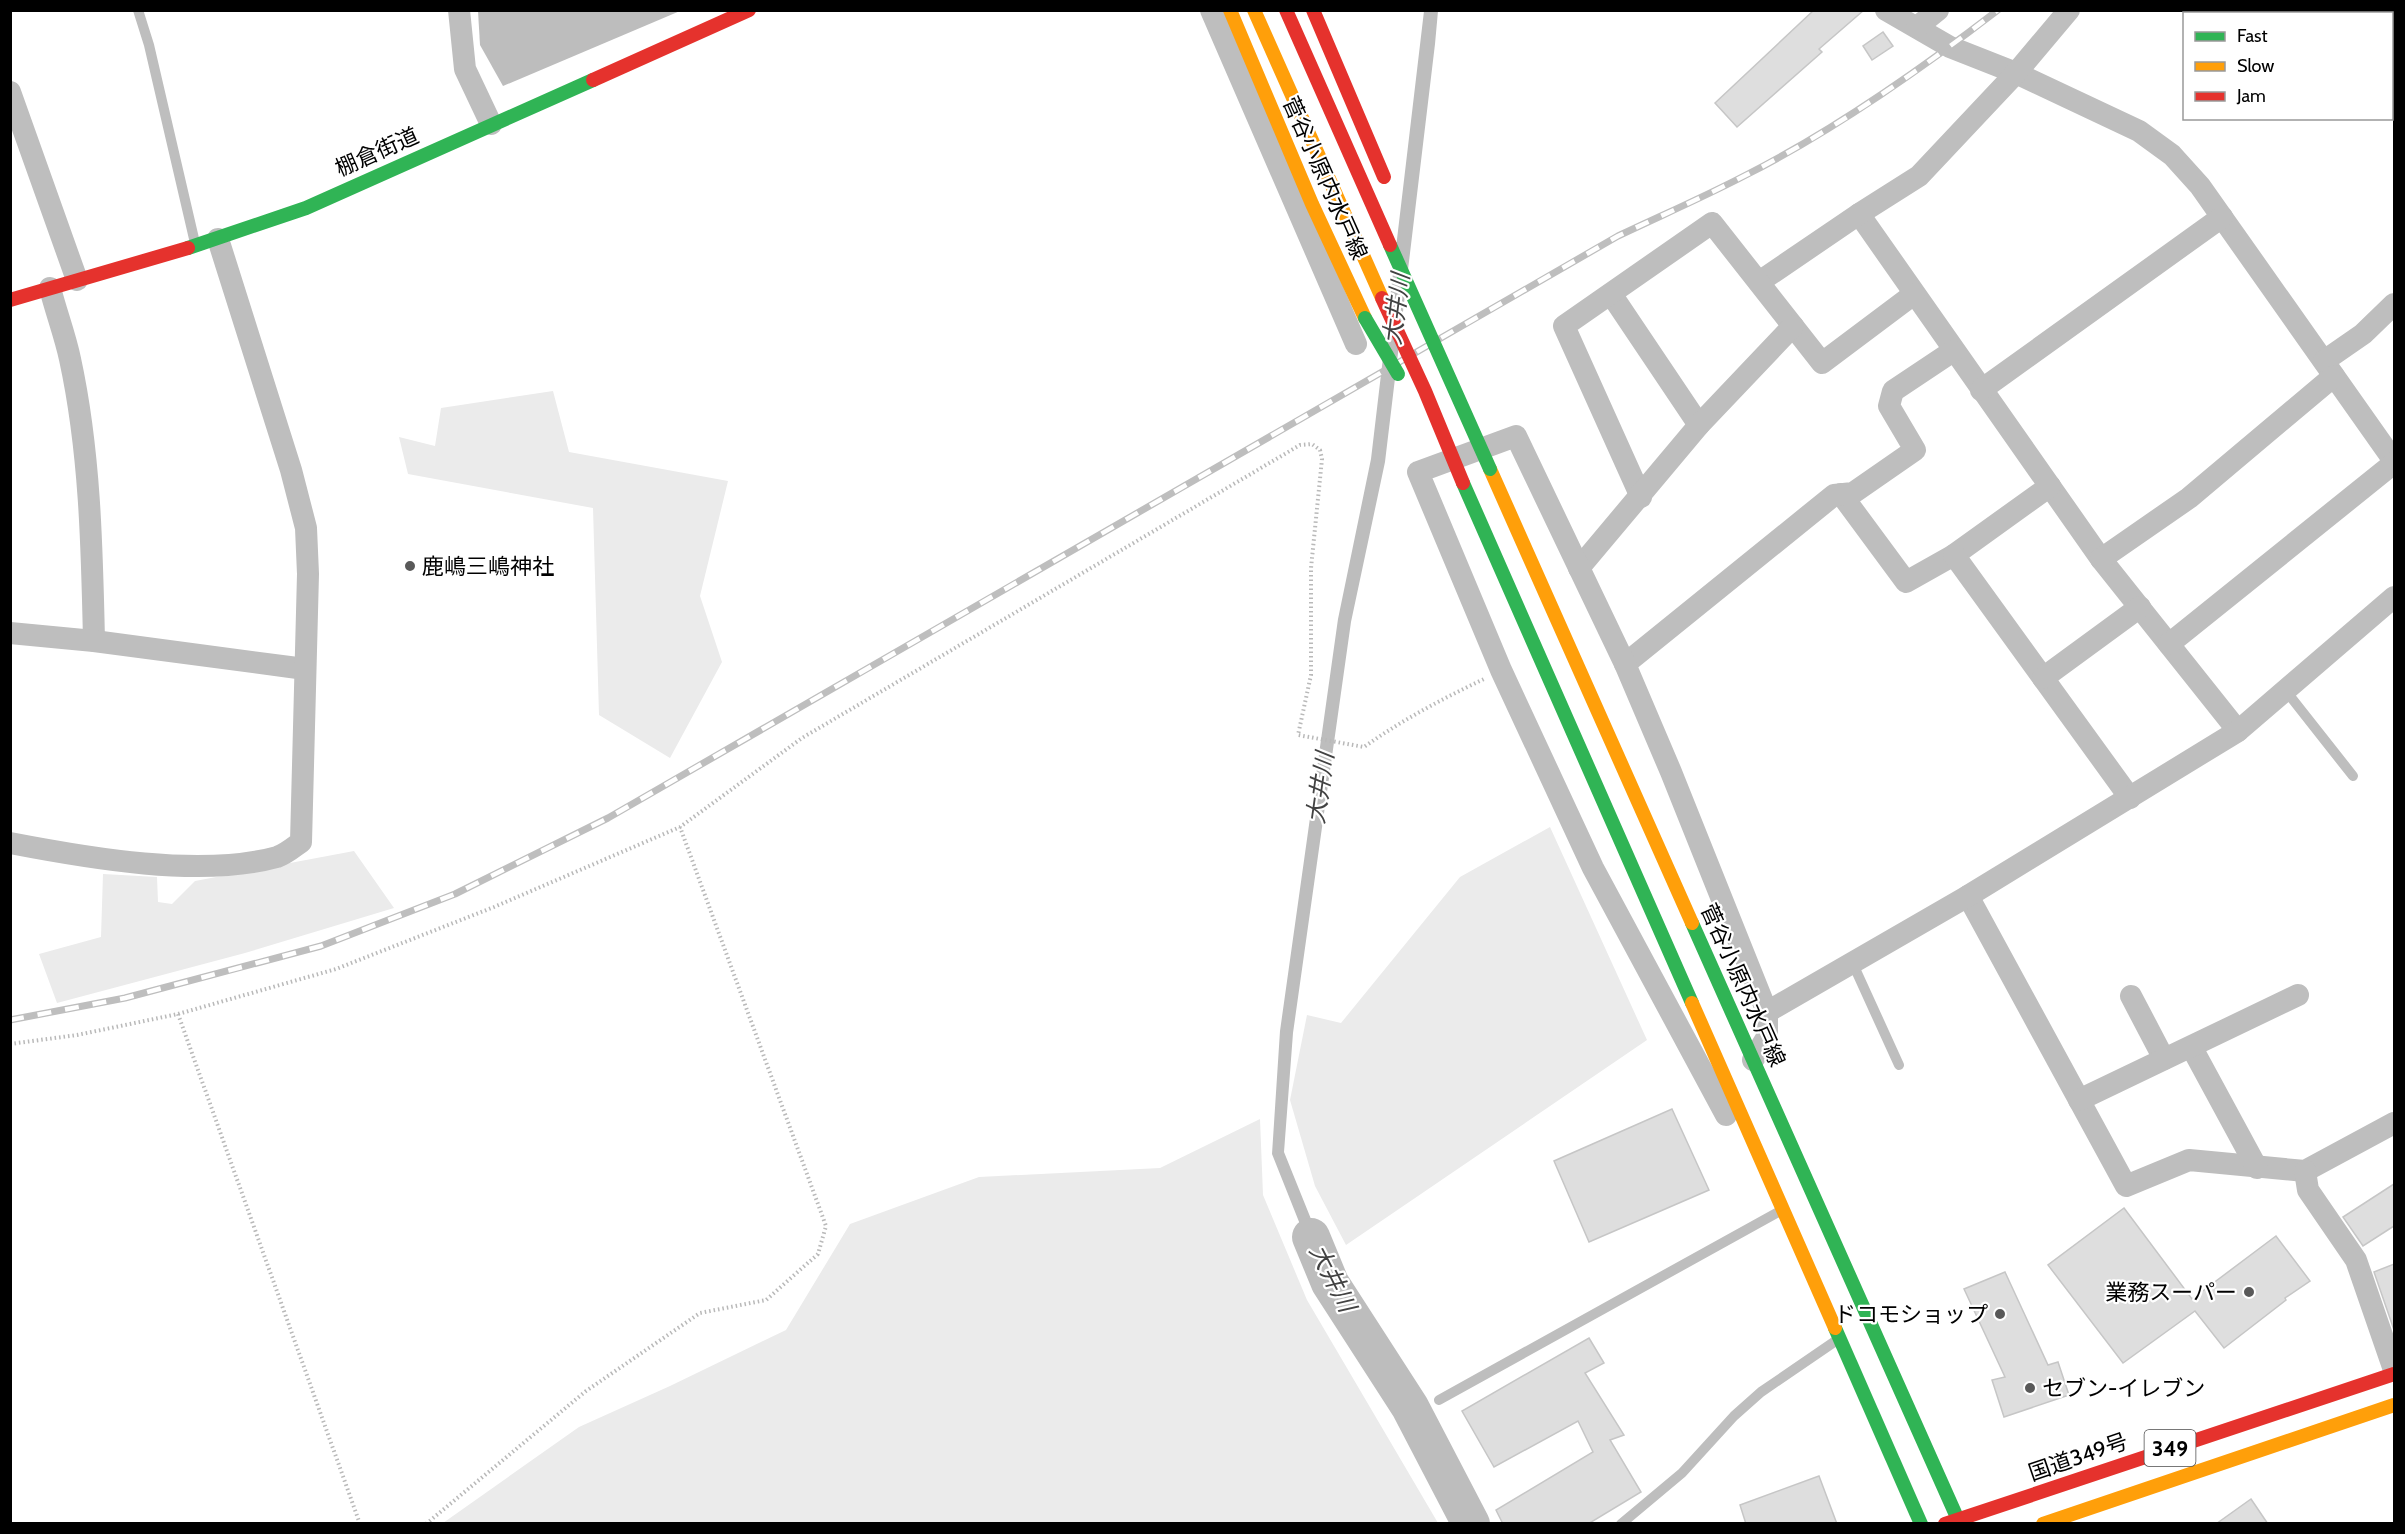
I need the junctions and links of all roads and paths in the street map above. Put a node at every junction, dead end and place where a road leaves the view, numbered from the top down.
1 (138, 10) edge
2 (459, 10) edge
3 (749, 10) edge
4 (1211, 10) edge
5 (1230, 10) edge
6 (1254, 10) edge
7 (1286, 10) edge
8 (1313, 10) edge
9 (1886, 10) edge
10 (1938, 10) edge
11 (2068, 10) edge
12 (1917, 27) junction
13 (2016, 73) junction
14 (10, 92) edge
15 (491, 124) junction
16 (1386, 182) dead end
17 (1859, 214) junction
18 (2222, 217) junction
19 (218, 239) junction
20 (196, 245) junction
21 (77, 280) junction
22 (1759, 282) junction
23 (50, 288) junction
24 (1611, 294) junction
25 (1914, 294) junction
26 (10, 300) edge
27 (2394, 304) edge
28 (1793, 326) junction
29 (1356, 344) dead end
30 (1452, 349) dead end
31 (1953, 351) junction
32 (2329, 369) junction
33 (1981, 390) junction
34 (1699, 425) junction
35 (2394, 462) edge
36 (1490, 469) junction
37 (1462, 483) junction
38 (2050, 486) junction
39 (1841, 494) junction
40 (1641, 497) junction
41 (1954, 555) junction
42 (2102, 559) junction
43 (1579, 568) junction
44 (2394, 597) edge
45 (2140, 607) junction
46 (10, 633) edge
47 (94, 640) junction
48 (2169, 644) junction
49 (1625, 664) junction
50 (305, 669) junction
51 (1501, 670) junction
52 (2043, 678) junction
53 (2286, 691) junction
54 (2238, 731) junction
55 (2353, 776) dead end
56 (2130, 798) junction
57 (680, 827) junction
58 (10, 843) edge
59 (1968, 896) junction
60 (1853, 964) junction
61 (2298, 995) dead end
62 (2131, 996) dead end
63 (1767, 1012) junction
64 (177, 1014) junction
65 (10, 1044) edge
66 (2192, 1048) junction
67 (2164, 1059) junction
68 (1753, 1060) junction
69 (1899, 1065) dead end
70 (2079, 1100) junction
71 (2394, 1123) edge
72 (1764, 1167) junction
73 (2257, 1168) junction
74 (2305, 1171) junction
75 (1783, 1209) junction
76 (1839, 1338) junction
77 (2394, 1372) edge
78 (1439, 1400) dead end
79 (2394, 1405) edge
80 (1954, 1522) edge
81 (360, 1524) edge
82 (426, 1524) edge
83 (1621, 1524) edge
84 (1921, 1524) edge
85 (2043, 1524) edge

1 - 20 lane
2 - 15 street
3 - 15 main road, 棚倉街道
4 - 29 street
5 - 37 main road, 菅谷小原内水戸線, bridge
6 - 37 main road, 菅谷小原内水戸線, bridge
7 - 36 main road, 菅谷小原内水戸線, bridge
8 - 16 main road
9 - 12 street
10 - 12 street
11 - 13 street
12 - 13 street
13 - 17 street
13 - 18 street
14 - 21 street
15 - 19 main road, 棚倉街道
17 - 22 street
17 - 25 street
18 - 32 street
18 - 33 street
19 - 20 main road, 棚倉街道
19 - 50 street
20 - 21 main road, 棚倉街道
21 - 23 main road, 棚倉街道
22 - 24 street
22 - 28 street
23 - 26 main road, 棚倉街道
23 - 47 street
24 - 34 street
24 - 40 street
25 - 28 street
25 - 31 street
27 - 32 street
28 - 34 street
30 - 36 main road, 菅谷小原内水戸線, bridge
31 - 33 street
31 - 39 street
32 - 35 street
32 - 42 street
33 - 38 street
34 - 40 street
35 - 48 street
36 - 68 main road, 菅谷小原内水戸線
37 - 72 main road, 菅谷小原内水戸線
38 - 41 street
38 - 42 street
39 - 41 street
39 - 49 street
40 - 43 street
41 - 52 street
42 - 45 street
43 - 49 street
43 - 51 street
44 - 53 street
45 - 48 street
45 - 52 street
46 - 47 street
47 - 50 street
48 - 54 street
49 - 63 street
50 - 58 street
51 - 57 path
51 - 72 street
52 - 56 street
53 - 54 street
53 - 55 lane
54 - 56 street
56 - 59 street
57 - 64 path
57 - 82 path
59 - 60 street
59 - 70 street
60 - 63 street
60 - 69 lane
61 - 66 street
62 - 67 street
63 - 68 street
64 - 65 path
64 - 81 path
66 - 67 street
66 - 73 street
67 - 70 street
68 - 80 main road, 菅谷小原内水戸線
70 - 73 street
71 - 74 street
72 - 75 main road, 菅谷小原内水戸線
73 - 74 street
74 - 77 street
75 - 76 main road, 菅谷小原内水戸線
75 - 78 lane
76 - 83 lane
76 - 84 main road, 菅谷小原内水戸線
77 - 80 main road, 国道349号 / 349
79 - 85 main road, 349

